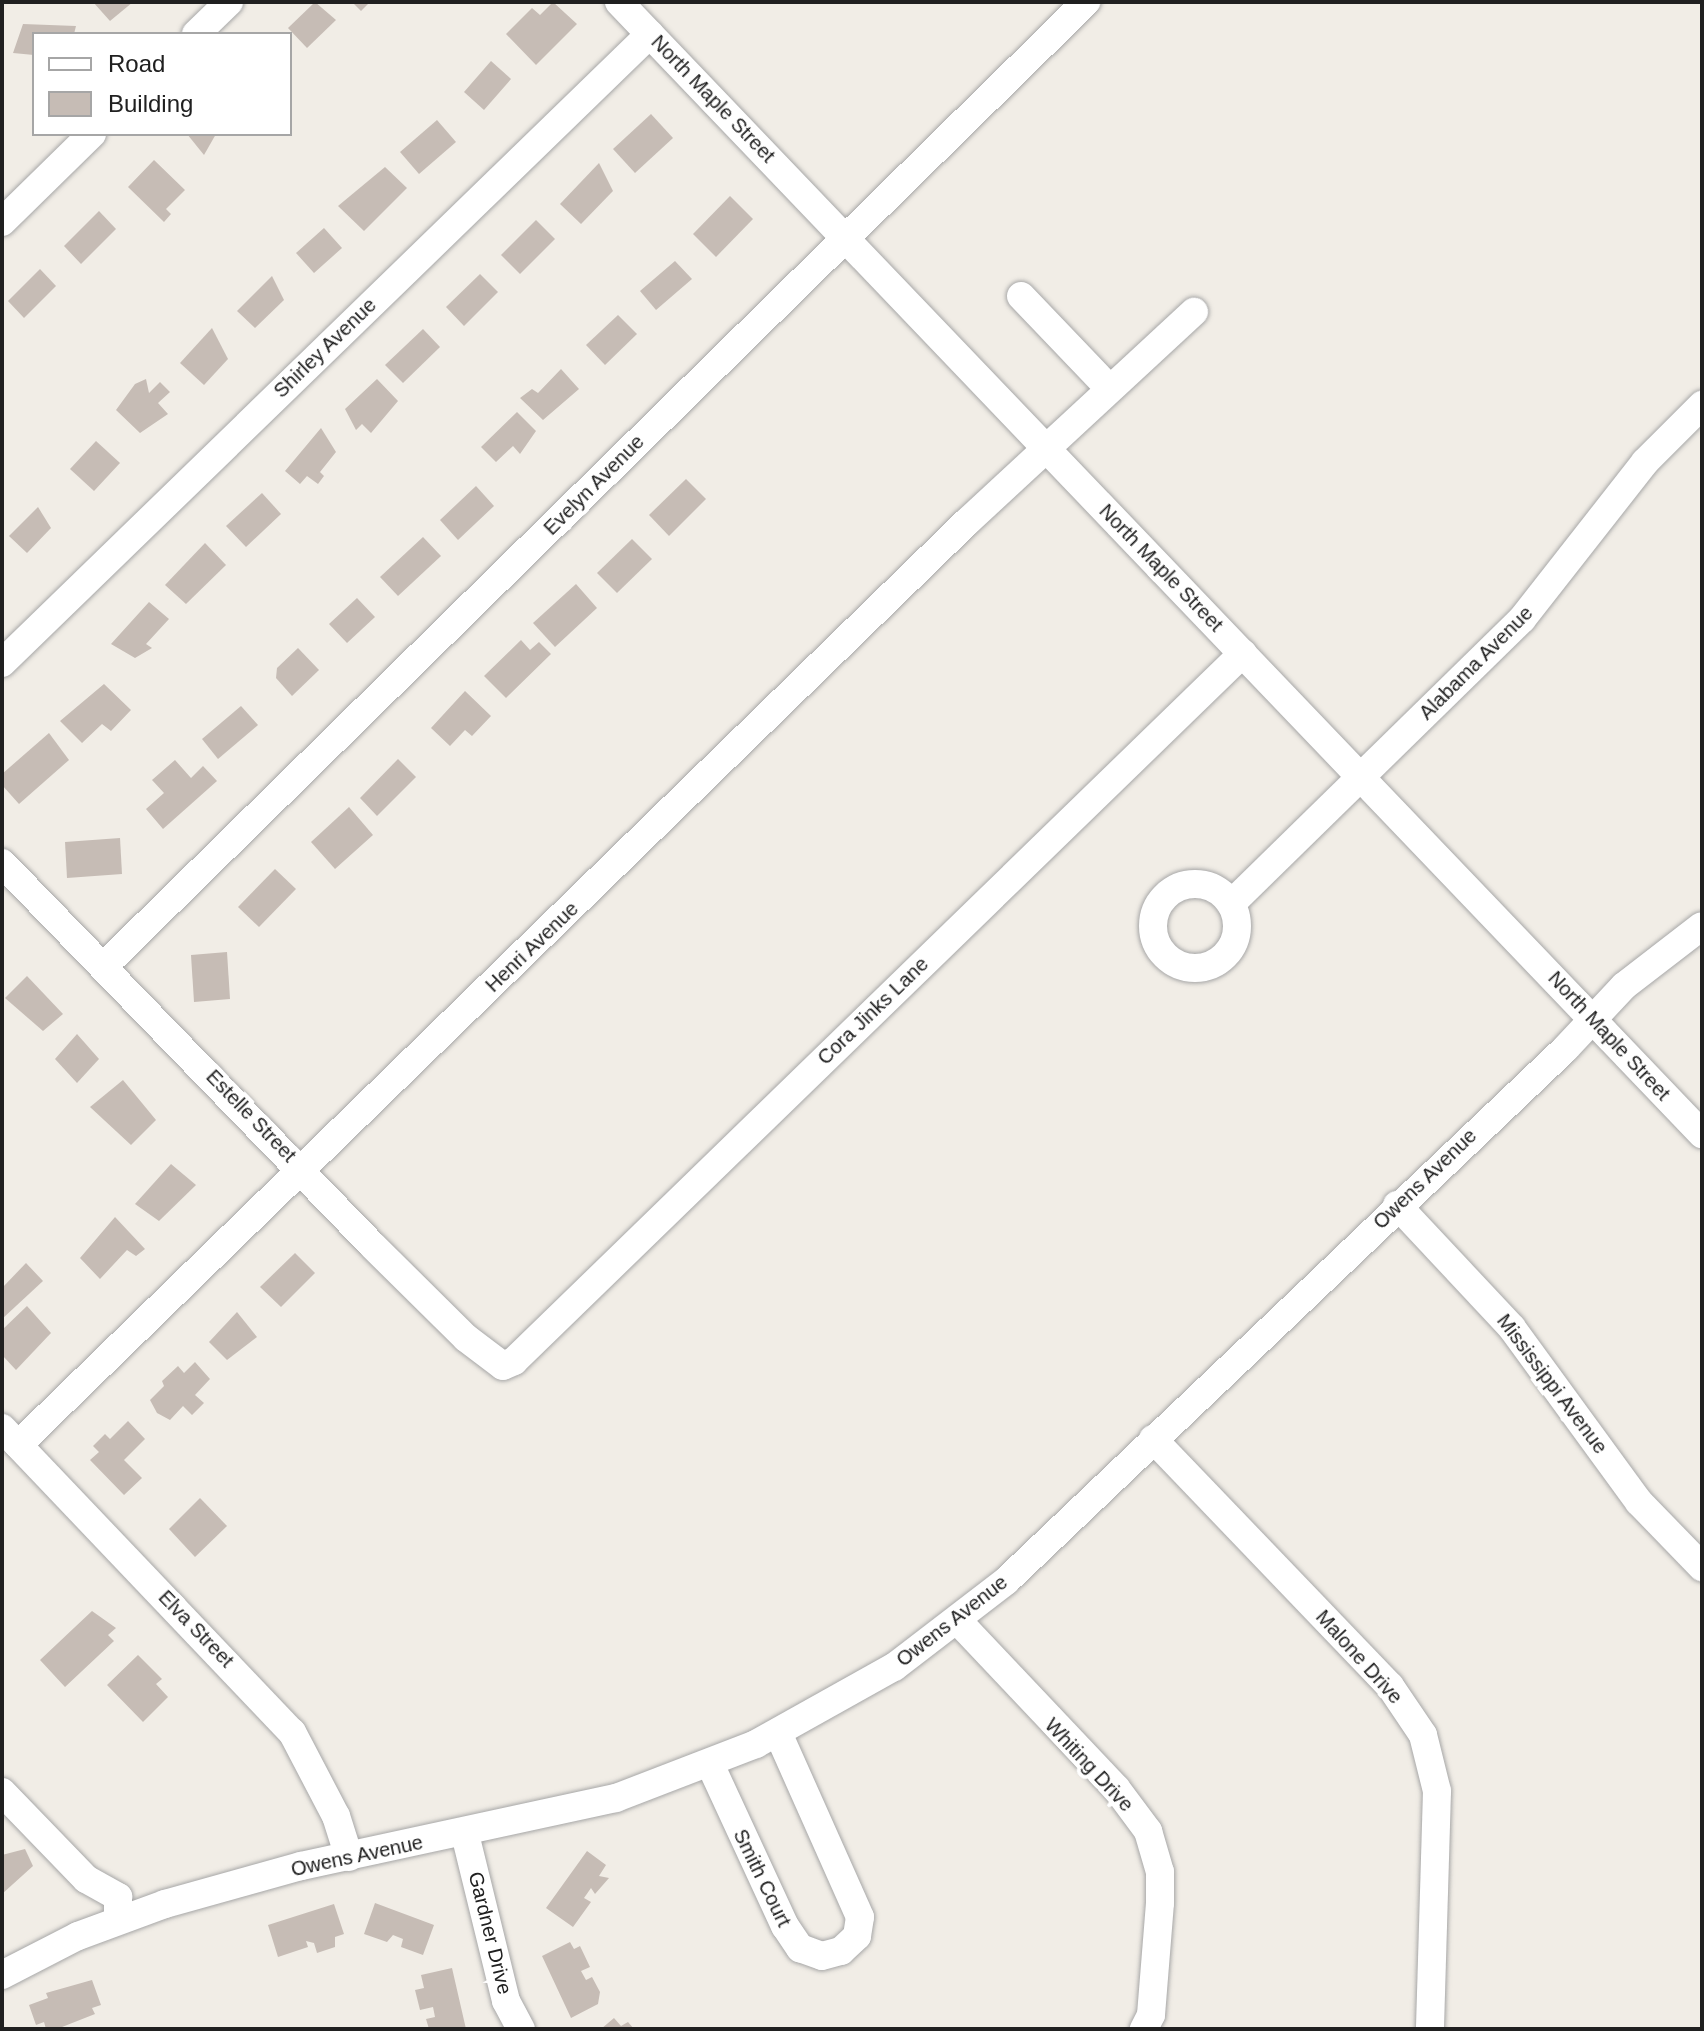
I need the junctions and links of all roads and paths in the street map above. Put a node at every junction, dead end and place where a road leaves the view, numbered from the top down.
1 (229, 2) edge
2 (619, 2) edge
3 (1086, 2) edge
4 (198, 32) edge
5 (650, 34) junction
6 (90, 136) edge
7 (2, 222) edge
8 (844, 238) junction
9 (1021, 296) dead end
10 (1194, 312) dead end
11 (1109, 388) junction
12 (1702, 405) edge
13 (1044, 449) junction
14 (1243, 653) junction
15 (2, 663) edge
16 (1361, 776) junction
17 (2, 863) edge
18 (1231, 904) dead end
19 (1702, 926) edge
20 (103, 967) junction
21 (1592, 1018) junction
22 (1702, 1134) edge
23 (303, 1171) junction
24 (1397, 1205) junction
25 (503, 1366) joint
26 (10, 1436) edge
27 (1153, 1439) junction
28 (1702, 1567) edge
29 (958, 1621) junction
30 (778, 1733) junction
31 (710, 1764) junction
32 (2, 1792) edge
33 (465, 1834) junction
34 (349, 1857) junction
35 (118, 1920) junction
36 (2, 1975) edge
37 (521, 2029) edge
38 (1144, 2029) edge
39 (1430, 2029) edge

1 - 4 street
2 - 5 street, North Maple Street
3 - 8 street, Evelyn Avenue
5 - 8 street, North Maple Street
5 - 15 street, Shirley Avenue
6 - 7 street
8 - 13 street, North Maple Street
8 - 20 street, Evelyn Avenue
9 - 11 street
10 - 11 street, Henri Avenue
11 - 13 street, Henri Avenue
12 - 16 street, Alabama Avenue
13 - 14 street, North Maple Street
13 - 23 street, Henri Avenue
14 - 16 street, North Maple Street
14 - 25 street, Cora Jinks Lane
16 - 18 street, Alabama Avenue
16 - 21 street, North Maple Street
17 - 20 street, Estelle Street
19 - 21 street, Owens Avenue
20 - 23 street, Estelle Street
21 - 22 street, North Maple Street
21 - 24 street, Owens Avenue
23 - 25 street, Estelle Street
23 - 26 street, Henri Avenue
24 - 27 street, Owens Avenue
24 - 28 street, Mississippi Avenue
26 - 34 street, Elva Street
27 - 29 street, Owens Avenue
27 - 39 street, Malone Drive
29 - 30 street, Owens Avenue
29 - 38 street, Whiting Drive
30 - 31 street, Owens Avenue
30 - 31 street, Smith Court
31 - 33 street, Owens Avenue
32 - 35 street
33 - 34 street, Owens Avenue
33 - 37 street, Gardner Drive
34 - 35 street, Owens Avenue
35 - 36 street, Owens Avenue

